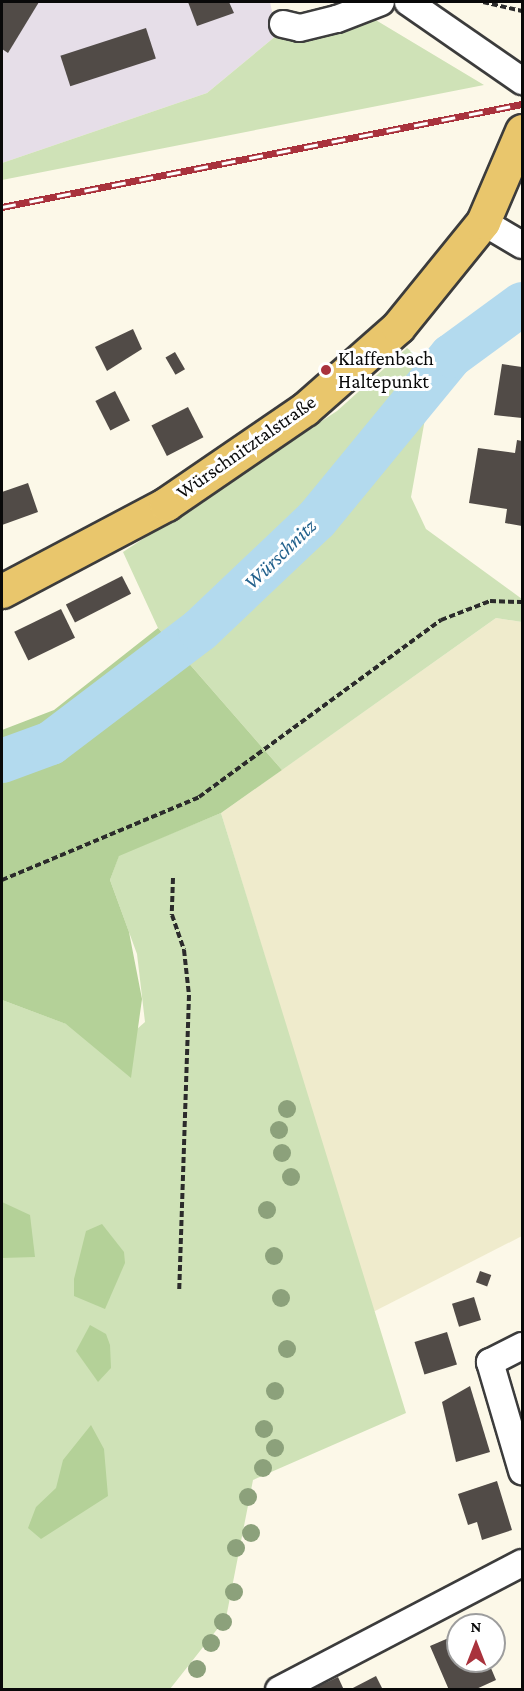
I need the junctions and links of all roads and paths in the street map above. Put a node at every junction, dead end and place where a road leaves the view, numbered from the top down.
1 (381, 2) edge
2 (408, 2) edge
3 (483, 2) edge
4 (522, 11) edge
5 (283, 24) dead end
6 (522, 81) edge
7 (522, 131) edge
8 (483, 222) junction
9 (522, 245) edge
10 (2, 591) edge
11 (522, 602) edge
12 (174, 878) dead end
13 (2, 880) edge
14 (179, 1291) dead end
15 (522, 1346) edge
16 (522, 1471) edge
17 (522, 1563) edge
18 (279, 1689) edge

1 - 5 street
2 - 6 street
3 - 4 path
7 - 8 main road, Würschnitztalstraße
8 - 9 street
8 - 10 main road, Würschnitztalstraße
11 - 13 path
12 - 14 path
15 - 16 street
17 - 18 street

